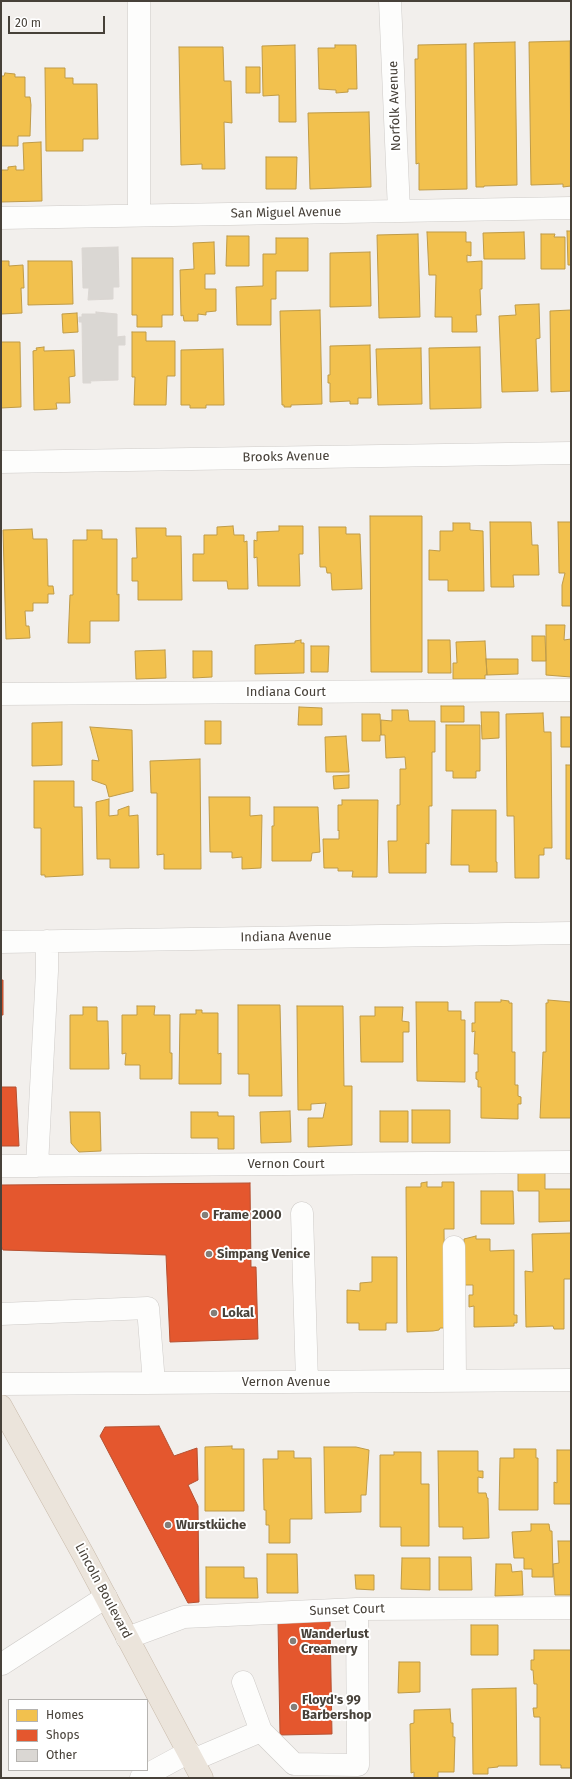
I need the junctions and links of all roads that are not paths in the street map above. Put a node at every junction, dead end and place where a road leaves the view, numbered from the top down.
1 (139, 1) edge
2 (390, 1) edge
3 (571, 208) edge
4 (399, 211) junction
5 (139, 215) junction
6 (1, 218) edge
7 (571, 453) edge
8 (1, 462) edge
9 (571, 690) edge
10 (1, 694) edge
11 (571, 933) edge
12 (47, 941) junction
13 (1, 942) edge
14 (571, 1162) edge
15 (1, 1166) edge
16 (37, 1166) junction
17 (302, 1213) dead end
18 (454, 1247) dead end
19 (1, 1314) edge
20 (571, 1380) edge
21 (455, 1381) junction
22 (307, 1382) junction
23 (154, 1383) junction
24 (1, 1384) edge
25 (1, 1406) edge
26 (106, 1597) junction
27 (571, 1608) edge
28 (357, 1609) junction
29 (127, 1638) junction
30 (2, 1664) dead end
31 (243, 1682) dead end
32 (261, 1731) junction
33 (194, 1764) edge
34 (141, 1778) edge

1 - 5 street
2 - 4 street, Norfolk Avenue
3 - 4 street, San Miguel Avenue
4 - 5 street, San Miguel Avenue
5 - 6 street, San Miguel Avenue
7 - 8 street, Brooks Avenue
9 - 10 street, Indiana Court
11 - 12 street, Indiana Avenue
12 - 13 street, Indiana Avenue
12 - 16 street
14 - 16 street, Vernon Court
15 - 16 street, Vernon Court
17 - 22 street
18 - 21 street
19 - 23 street
20 - 21 street, Vernon Avenue
21 - 22 street, Vernon Avenue
22 - 23 street, Vernon Avenue
23 - 24 street, Vernon Avenue
25 - 26 highway, Lincoln Boulevard
26 - 29 highway, Lincoln Boulevard
26 - 30 street
27 - 28 street, Sunset Court
28 - 29 street, Sunset Court
28 - 32 street
29 - 33 highway, Lincoln Boulevard
31 - 32 street
32 - 33 street
33 - 34 street

